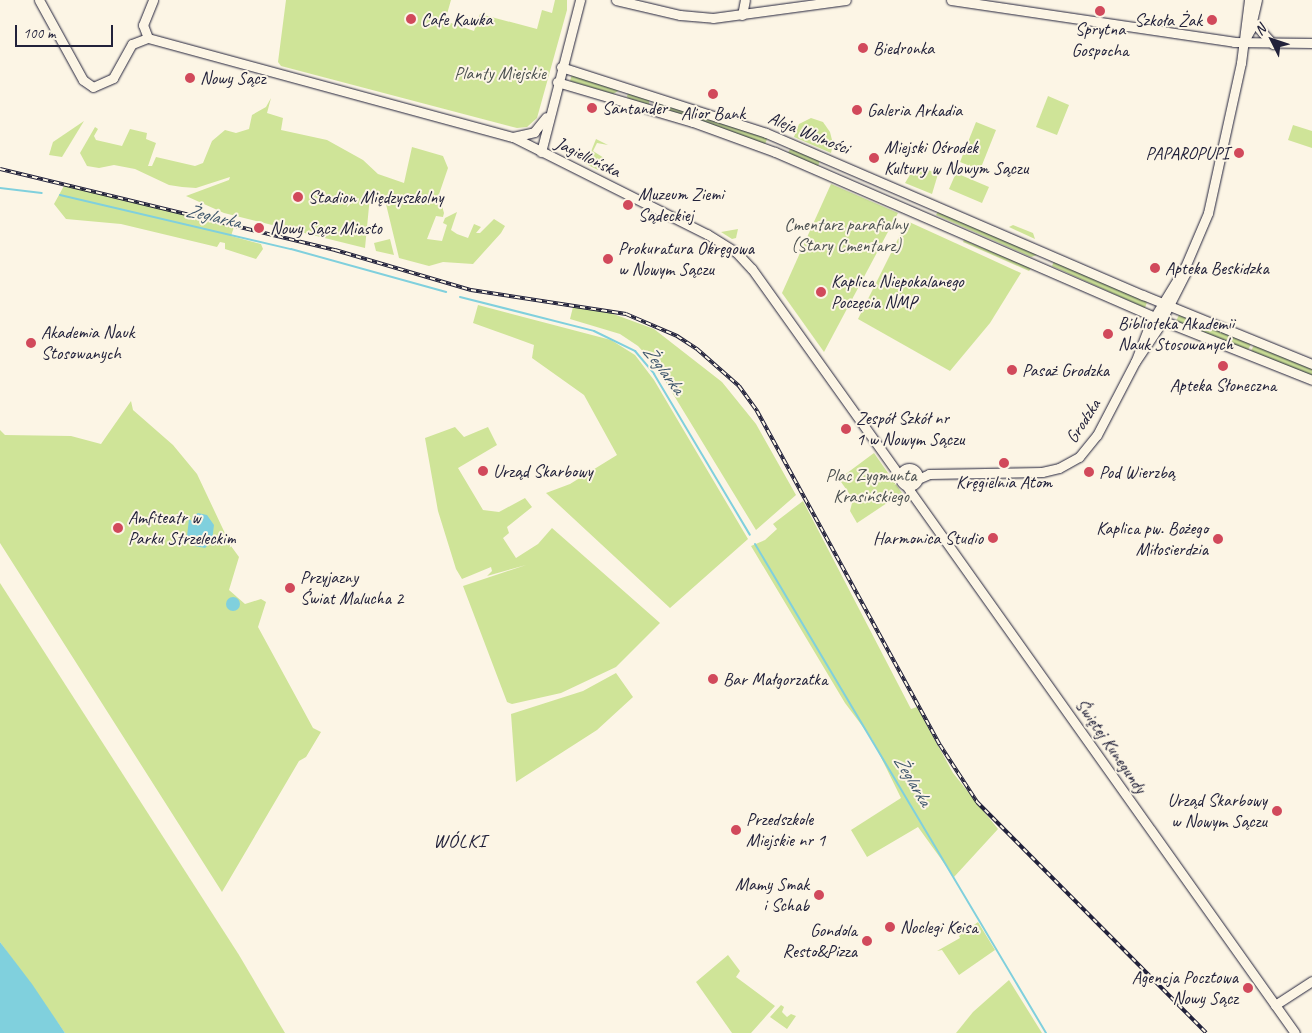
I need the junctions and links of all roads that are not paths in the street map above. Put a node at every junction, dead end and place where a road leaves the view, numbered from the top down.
1 (39, 0) edge
2 (153, 0) edge
3 (580, 0) edge
4 (616, 0) edge
5 (746, 0) edge
6 (846, 0) edge
7 (951, 0) edge
8 (1249, 0) edge
9 (1257, 0) edge
10 (742, 15) junction
11 (1253, 22) junction
12 (148, 38) junction
13 (1243, 43) junction
14 (1312, 43) edge
15 (1273, 44) junction
16 (562, 66) junction
17 (557, 82) junction
18 (624, 86) junction
19 (620, 100) junction
20 (550, 108) junction
21 (513, 137) junction
22 (541, 152) junction
23 (1166, 305) junction
24 (1158, 319) junction
25 (1312, 364) edge
26 (1312, 380) edge
27 (910, 479) junction
28 (1312, 981) edge
29 (1275, 1005) junction
30 (1295, 1033) edge

1 - 12 street
2 - 12 street
3 - 16 street
4 - 10 street
5 - 10 street
6 - 10 street
7 - 13 street
8 - 13 street
9 - 11 street
11 - 13 street
11 - 15 street
12 - 21 street, Jagiellońska
13 - 15 street
13 - 23 street, Grodzka
14 - 15 street
16 - 17 street
16 - 18 street, Aleja Wolności
17 - 19 street, Aleja Wolności
17 - 20 street
18 - 19 street
18 - 23 street, Aleja Wolności
19 - 24 street, Aleja Wolności
20 - 21 street
20 - 22 street
21 - 22 street, Jagiellońska
22 - 27 street, Jagiellońska
23 - 24 street, Grodzka
23 - 25 street, Aleja Wolności
24 - 26 street, Aleja Wolności
24 - 27 street, Grodzka
27 - 29 street, Świętej Kunegundy
28 - 29 street
29 - 30 street, Świętej Kunegundy

